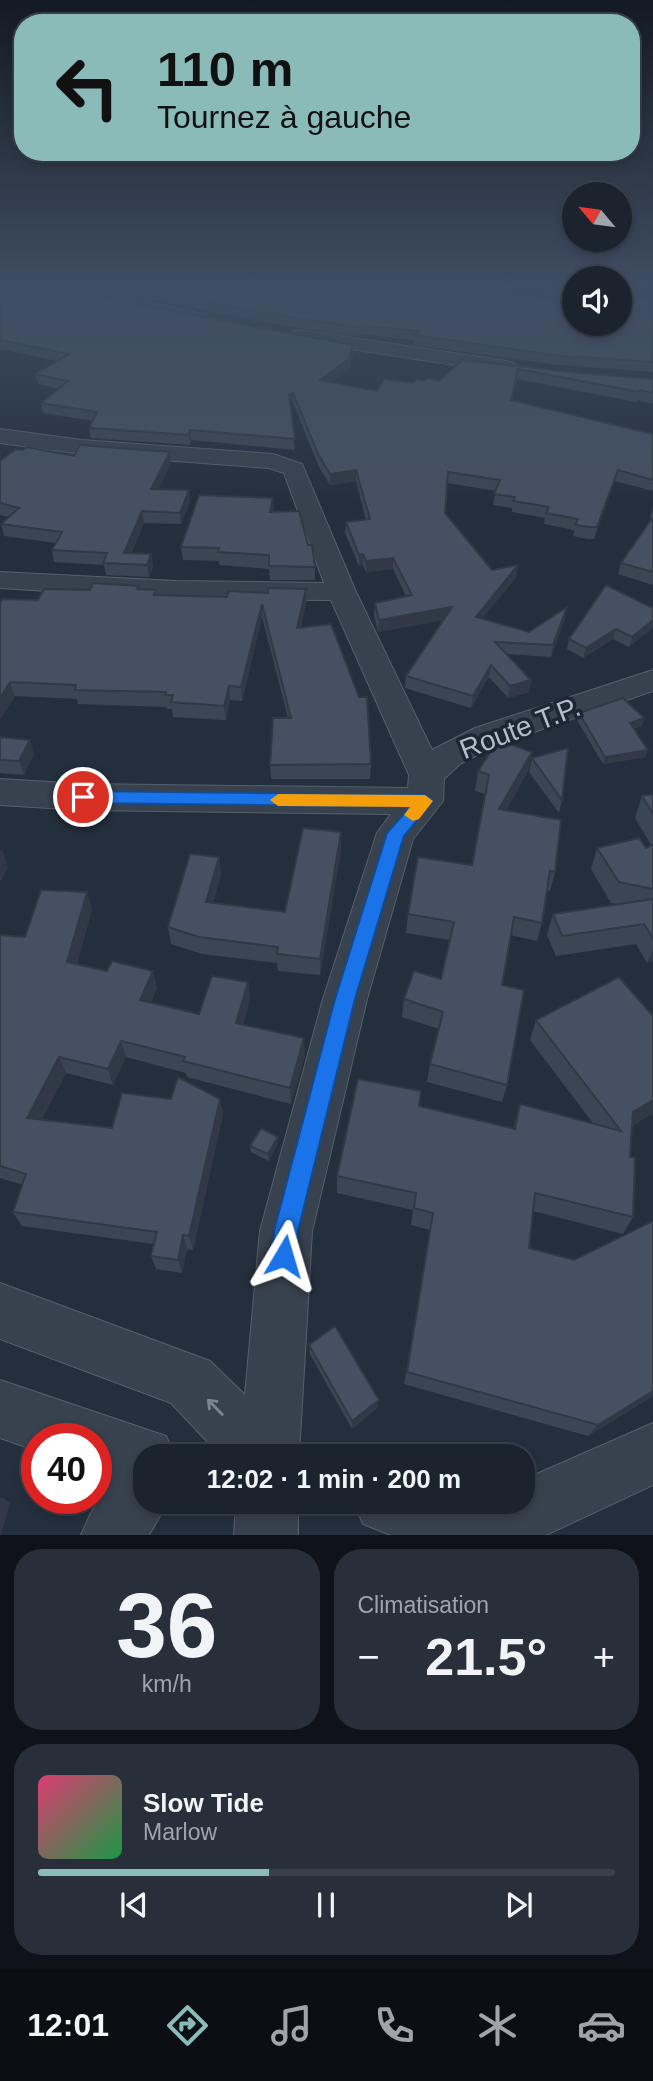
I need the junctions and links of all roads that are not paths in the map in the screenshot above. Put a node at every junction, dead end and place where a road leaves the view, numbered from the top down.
1 (466, 361) edge
2 (532, 370) edge
3 (0, 436) edge
4 (0, 580) edge
5 (342, 592) junction
6 (653, 680) edge
7 (426, 788) junction
8 (0, 792) edge
9 (0, 1311) edge
10 (0, 1409) edge
11 (43, 1423) edge
12 (251, 1444) edge
13 (270, 1444) edge
14 (112, 1446) edge
15 (133, 1453) edge
16 (653, 1453) edge
17 (133, 1503) edge
18 (535, 1508) edge
19 (267, 1514) edge
20 (421, 1514) edge
21 (516, 1514) edge
22 (113, 1535) edge
23 (266, 1535) edge

1 - 2 street
3 - 5 street
4 - 5 street
5 - 7 street
6 - 7 street, Route T.P.
7 - 8 street
7 - 13 street, Route T.P.
12 -> 9 street
10 - 11 street
14 - 15 street
16 - 18 street
17 - 22 street
19 - 23 street
20 - 21 street

